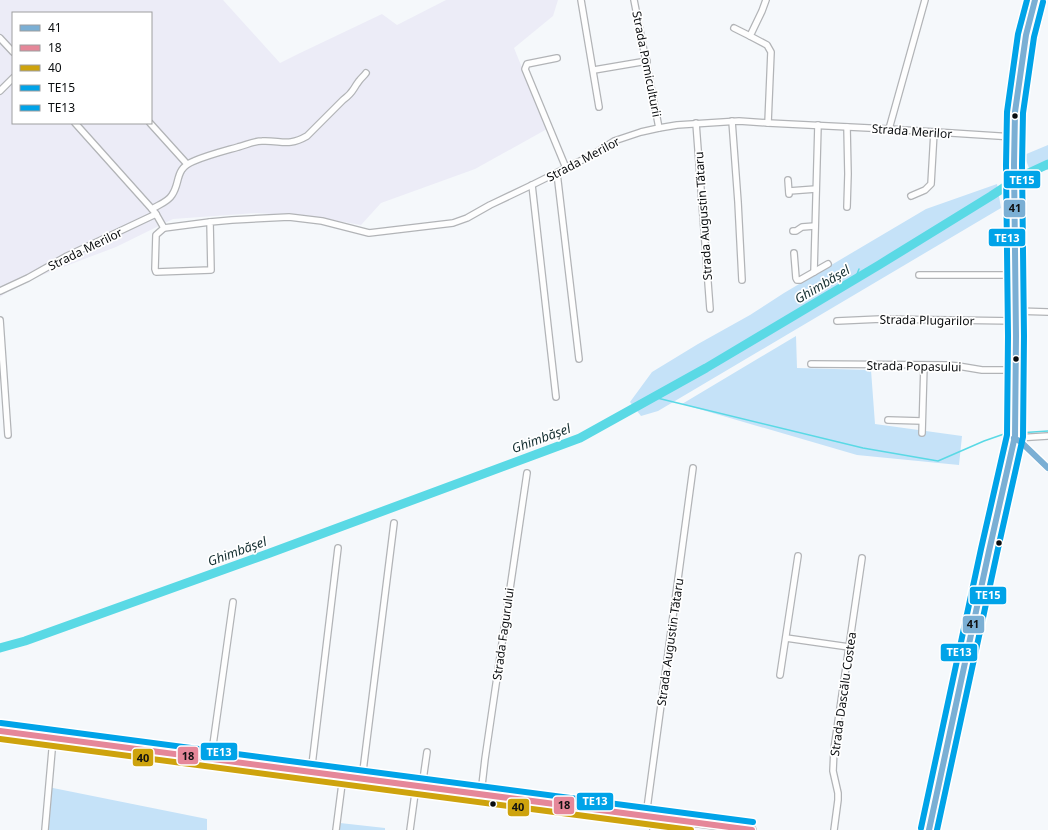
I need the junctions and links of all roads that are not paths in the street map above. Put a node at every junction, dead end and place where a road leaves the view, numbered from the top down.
1 (581, 0) edge
2 (634, 0) edge
3 (766, 0) edge
4 (925, 0) edge
5 (1035, 0) edge
6 (734, 28) dead end
7 (750, 36) junction
8 (0, 38) edge
9 (12, 51) edge
10 (557, 58) dead end
11 (647, 61) junction
12 (594, 70) junction
13 (366, 73) dead end
14 (12, 79) edge
15 (0, 91) edge
16 (599, 107) dead end
17 (732, 121) junction
18 (696, 123) junction
19 (768, 123) junction
20 (76, 124) edge
21 (151, 124) edge
22 (818, 126) junction
23 (847, 127) junction
24 (659, 128) junction
25 (889, 129) junction
26 (934, 132) junction
27 (1014, 137) junction
28 (187, 164) junction
29 (566, 168) junction
30 (557, 173) junction
31 (788, 180) dead end
32 (532, 185) junction
33 (816, 189) junction
34 (911, 196) dead end
35 (847, 207) dead end
36 (152, 208) junction
37 (156, 214) junction
38 (210, 222) junction
39 (815, 226) junction
40 (164, 228) junction
41 (793, 231) dead end
42 (794, 253) dead end
43 (828, 264) dead end
44 (814, 272) junction
45 (1016, 274) junction
46 (919, 275) dead end
47 (742, 280) dead end
48 (0, 290) edge
49 (710, 309) dead end
50 (1016, 311) junction
51 (1048, 312) edge
52 (0, 320) edge
53 (837, 321) dead end
54 (1016, 321) junction
55 (579, 359) dead end
56 (811, 364) dead end
57 (924, 365) junction
58 (1016, 370) junction
59 (556, 397) dead end
60 (888, 420) dead end
61 (922, 421) junction
62 (922, 433) dead end
63 (1015, 434) junction
64 (8, 435) dead end
65 (1048, 436) edge
66 (693, 468) dead end
67 (1048, 468) edge
68 (527, 473) dead end
69 (394, 523) dead end
70 (338, 548) dead end
71 (798, 556) dead end
72 (862, 558) dead end
73 (233, 602) dead end
74 (786, 638) junction
75 (849, 647) junction
76 (780, 675) dead end
77 (0, 731) edge
78 (53, 738) junction
79 (427, 752) dead end
80 (211, 759) junction
81 (310, 772) junction
82 (343, 776) junction
83 (362, 779) junction
84 (419, 786) junction
85 (480, 794) junction
86 (650, 817) junction
87 (45, 830) edge
88 (336, 830) edge
89 (410, 830) edge
90 (653, 830) edge
91 (752, 830) edge
92 (834, 830) edge
93 (929, 830) edge

1 - 12 street
2 - 11 street, Strada Pomiculturii
3 - 7 street
4 - 25 street
5 - 27 street
6 - 7 street
7 - 19 street
8 - 9 street
10 - 29 street
11 - 12 street
11 - 24 street, Strada Pomiculturii
12 - 16 street
13 - 28 street
14 - 15 street
17 - 18 street, Strada Merilor
17 - 19 street, Strada Merilor
17 - 47 street
18 - 24 street, Strada Merilor
18 - 49 street, Strada Augustin Tătaru
19 - 22 street, Strada Merilor
20 - 36 street
21 - 28 street
22 - 23 street, Strada Merilor
22 - 33 street
23 - 25 street, Strada Merilor
23 - 35 street
24 - 29 street, Strada Merilor
25 - 26 street, Strada Merilor
26 - 27 street, Strada Merilor
26 - 34 street
27 - 45 street
28 - 36 street
29 - 30 street, Strada Merilor
30 - 32 street, Strada Merilor
30 - 55 street
31 - 33 street
32 - 38 street, Strada Merilor
32 - 59 street
33 - 39 street
36 - 37 street
37 - 40 street
37 - 48 street, Strada Merilor
38 - 40 street, Strada Merilor
38 - 40 street
39 - 41 street
39 - 44 street
42 - 44 street
43 - 44 street
45 - 46 street
45 - 50 street
50 - 51 street
50 - 54 street
52 - 64 street
53 - 54 street, Strada Plugarilor
54 - 58 street
56 - 57 street, Strada Popasului
57 - 58 street, Strada Popasului
57 - 61 street
58 - 63 street
60 - 61 street
61 - 62 street
63 - 65 street
63 - 67 street
63 - 93 street
66 - 86 street, Strada Augustin Tătaru
68 - 85 street, Strada Fagurului
69 - 83 street
70 - 81 street
71 - 74 street
72 - 75 street, Strada Dascălu Costea
73 - 80 street
74 - 75 street
74 - 76 street
75 - 92 street, Strada Dascălu Costea
77 - 78 street
78 - 80 street
78 - 87 street
79 - 84 street
80 - 81 street
81 - 82 street
82 - 83 street
82 - 88 street
83 - 84 street
84 - 85 street
84 - 89 street
85 - 86 street
86 - 90 street, Strada Augustin Tătaru
86 - 91 street

